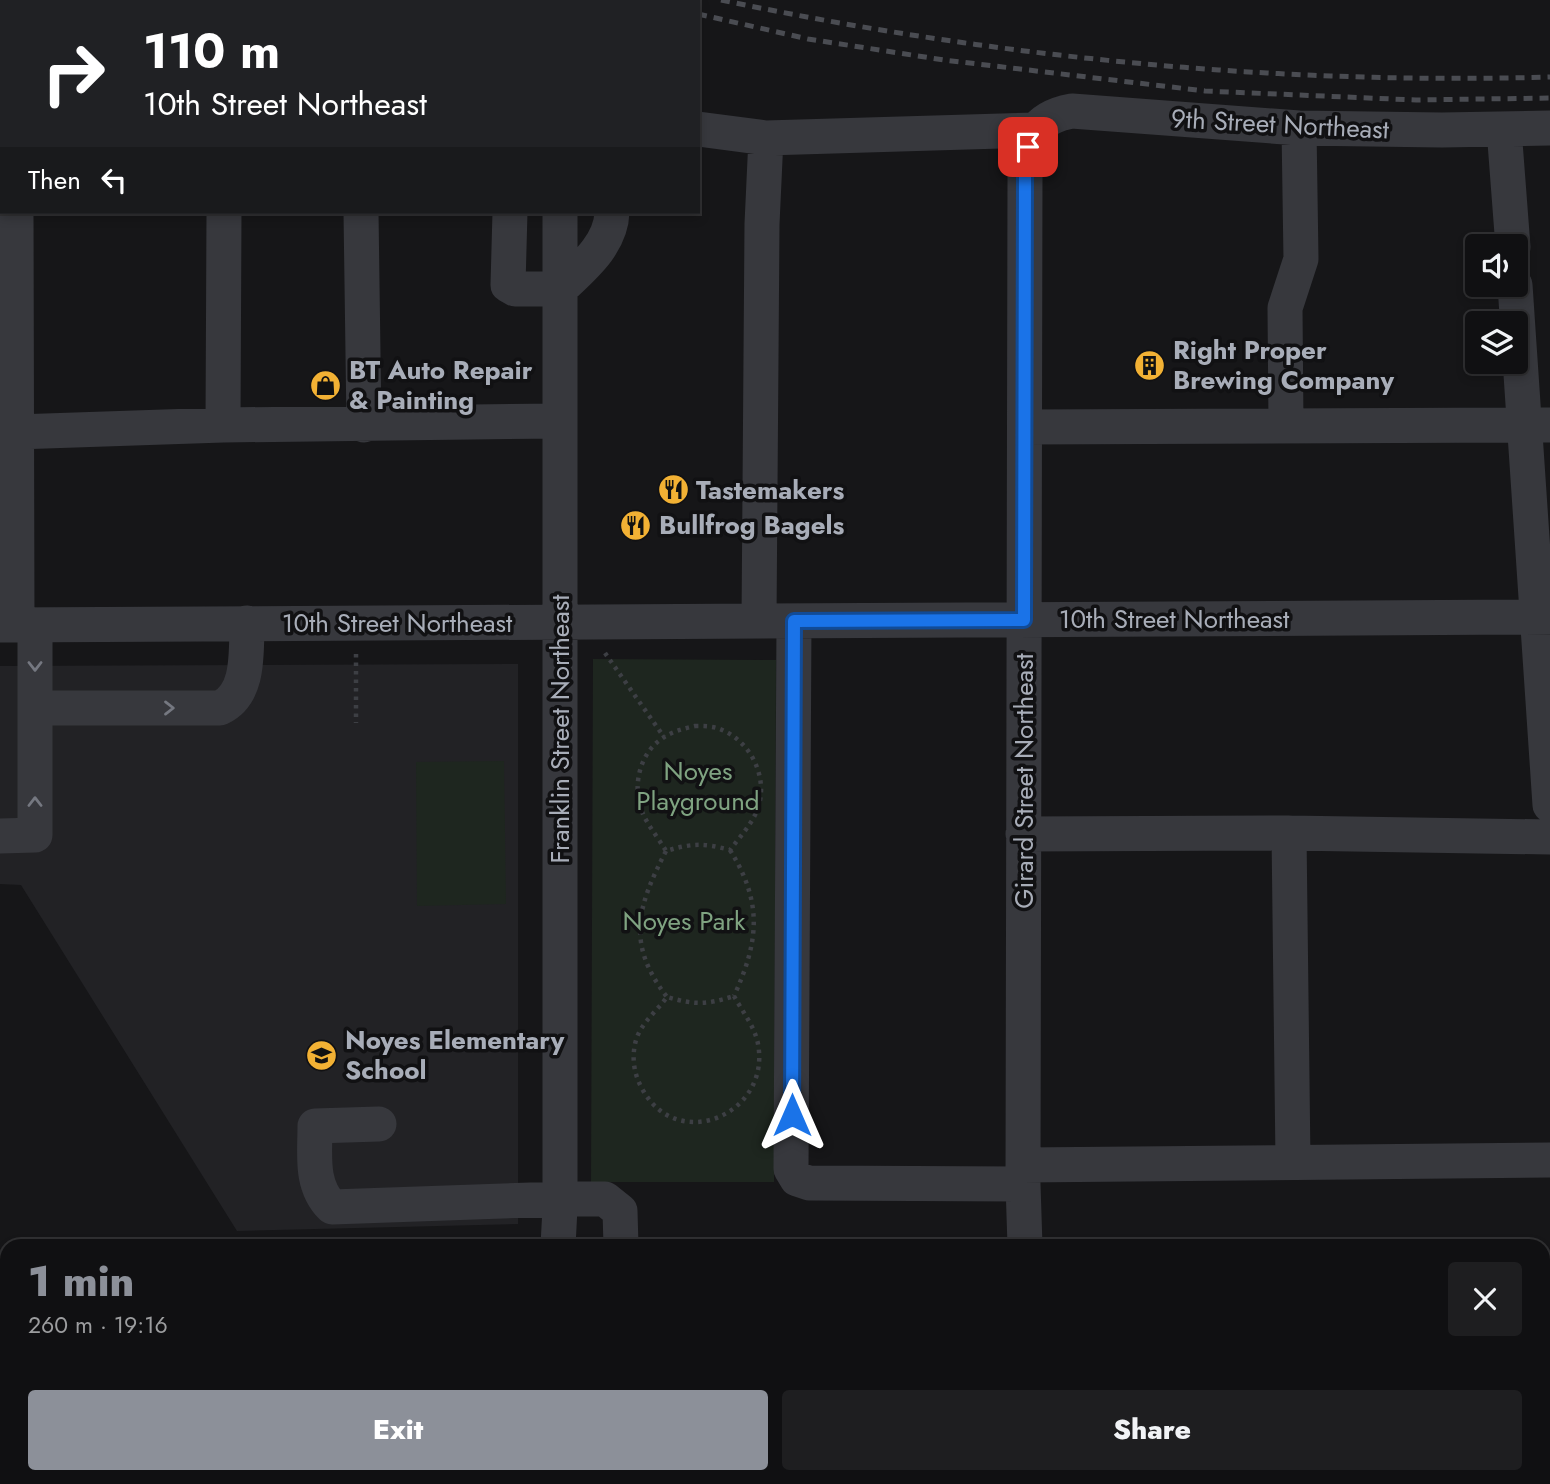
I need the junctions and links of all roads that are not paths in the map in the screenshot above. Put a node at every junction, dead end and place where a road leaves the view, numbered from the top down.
1 (1299, 128) junction
2 (1550, 128) edge
3 (700, 129) edge
4 (1504, 129) junction
5 (766, 138) junction
6 (1031, 139) junction
7 (16, 214) edge
8 (224, 214) edge
9 (361, 214) edge
10 (510, 214) edge
11 (560, 214) edge
12 (612, 214) edge
13 (1512, 234) edge
14 (559, 289) junction
15 (1517, 297) edge
16 (559, 421) junction
17 (223, 425) junction
18 (364, 425) junction
19 (1286, 425) junction
20 (1537, 425) edge
21 (1025, 427) junction
22 (8, 434) edge
23 (1544, 617) edge
24 (1024, 620) junction
25 (760, 621) junction
26 (794, 621) junction
27 (559, 622) junction
28 (247, 623) junction
29 (17, 625) edge
30 (35, 708) junction
31 (1550, 805) edge
32 (1289, 832) junction
33 (1023, 834) junction
34 (0, 836) edge
35 (1550, 837) edge
36 (379, 1124) dead end
37 (1550, 1160) edge
38 (1293, 1162) junction
39 (1023, 1174) junction
40 (560, 1199) junction
41 (558, 1239) edge
42 (621, 1239) edge
43 (1025, 1239) edge

1 - 4 street, 9th Street Northeast
1 - 6 street, 9th Street Northeast
1 - 19 street
2 - 4 street, 9th Street Northeast
3 - 5 street
4 - 13 street
5 - 6 street
5 - 25 street
6 - 21 street, Girard Street Northeast
7 - 22 street
8 - 17 street
9 - 18 street
10 - 14 street
11 - 14 street, Franklin Street Northeast
12 - 14 street
14 - 16 street, Franklin Street Northeast
15 - 20 street
16 - 18 street
16 - 27 street, Franklin Street Northeast
17 - 18 street
17 - 22 street
19 - 20 street
19 - 21 street
20 - 23 street
21 - 24 street, Girard Street Northeast
22 - 29 street
23 - 24 street, 10th Street Northeast
23 - 31 street
24 - 26 street, 10th Street Northeast
24 - 33 street, Girard Street Northeast
25 - 26 street, 10th Street Northeast
25 - 27 street, 10th Street Northeast
26 - 39 street
27 - 28 street, 10th Street Northeast
27 - 40 street, Franklin Street Northeast
28 - 29 street, 10th Street Northeast
30 -> 28 street
29 -> 30 street
34 -> 30 street
32 - 33 street
32 - 35 street
32 - 38 street
33 - 39 street, Girard Street Northeast
36 - 40 street
37 - 38 street
38 - 39 street
39 - 43 street, Girard Street Northeast
40 - 41 street, Franklin Street Northeast
40 - 42 street

